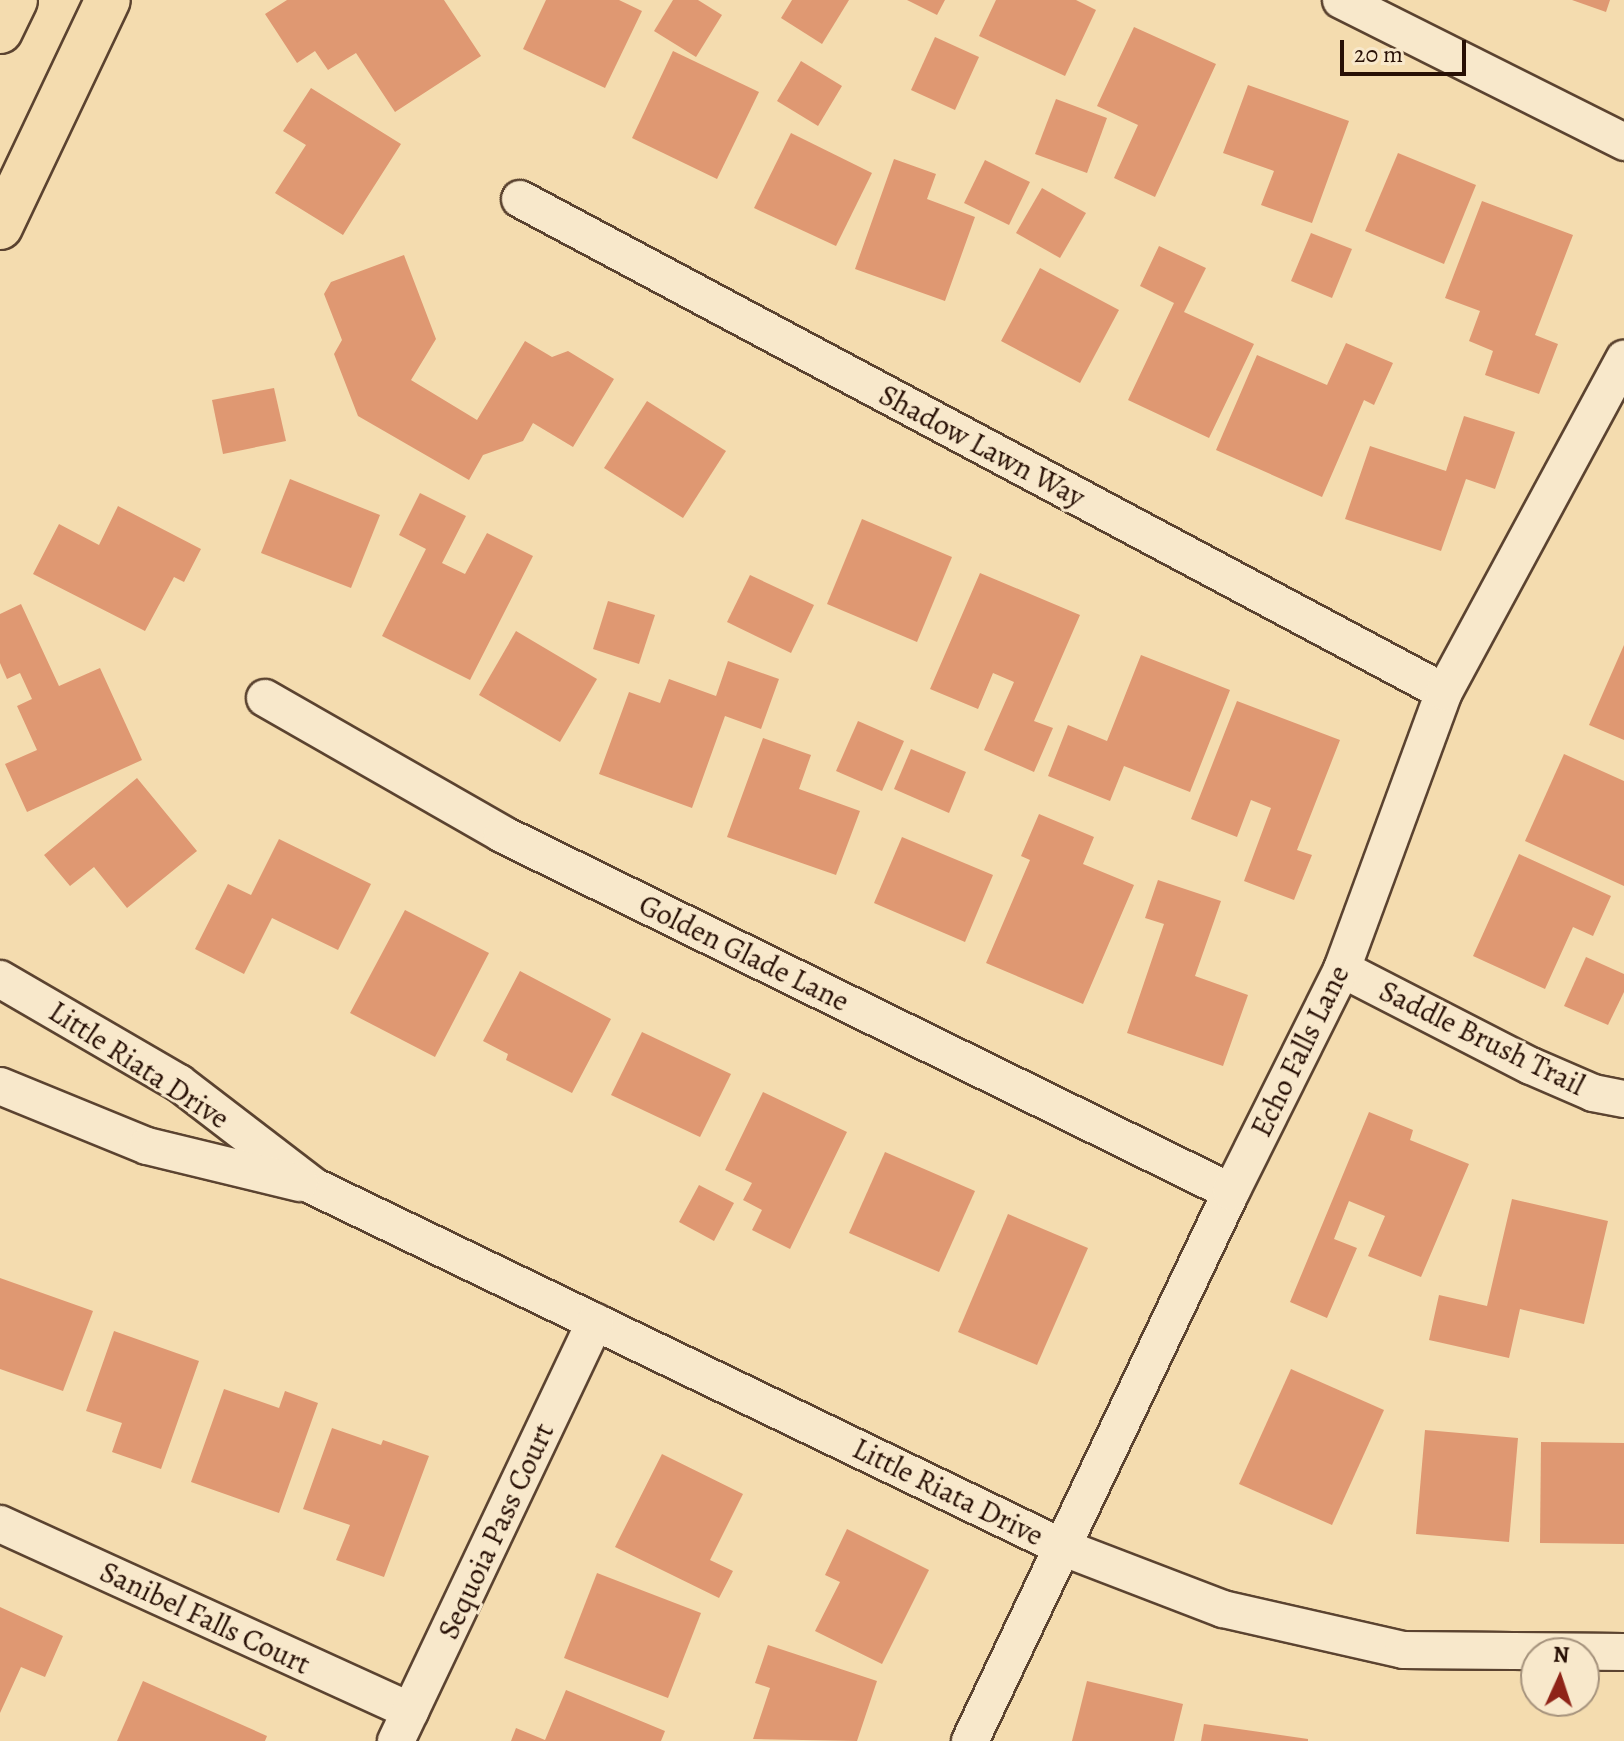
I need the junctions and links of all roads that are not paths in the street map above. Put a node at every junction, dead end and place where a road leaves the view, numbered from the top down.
1 (15, 0) edge
2 (108, 0) edge
3 (1341, 0) edge
4 (0, 31) edge
5 (1624, 142) edge
6 (520, 199) dead end
7 (0, 227) edge
8 (1624, 359) edge
9 (1444, 692) junction
10 (265, 698) dead end
11 (1342, 969) junction
12 (0, 979) edge
13 (0, 1086) edge
14 (1624, 1099) edge
15 (313, 1186) junction
16 (1231, 1192) junction
17 (595, 1322) junction
18 (0, 1524) edge
19 (1064, 1548) junction
20 (1624, 1652) edge
21 (403, 1726) edge
22 (970, 1741) edge

1 - 4 main road
2 - 7 main road
3 - 5 street
6 - 9 street, Shadow Lawn Way
8 - 9 street, Echo Falls Lane
9 - 11 street, Echo Falls Lane
10 - 16 street, Golden Glade Lane
11 - 14 street, Saddle Brush Trail
11 - 16 street, Echo Falls Lane
12 - 15 street, Little Riata Drive
13 - 15 street, Little Riata Drive
15 - 17 street, Little Riata Drive
16 - 19 street, Echo Falls Lane
17 - 19 street, Little Riata Drive
17 - 21 street, Sequoia Pass Court
18 - 21 street, Sanibel Falls Court
19 - 20 street, Little Riata Drive
19 - 22 street, Echo Falls Lane

